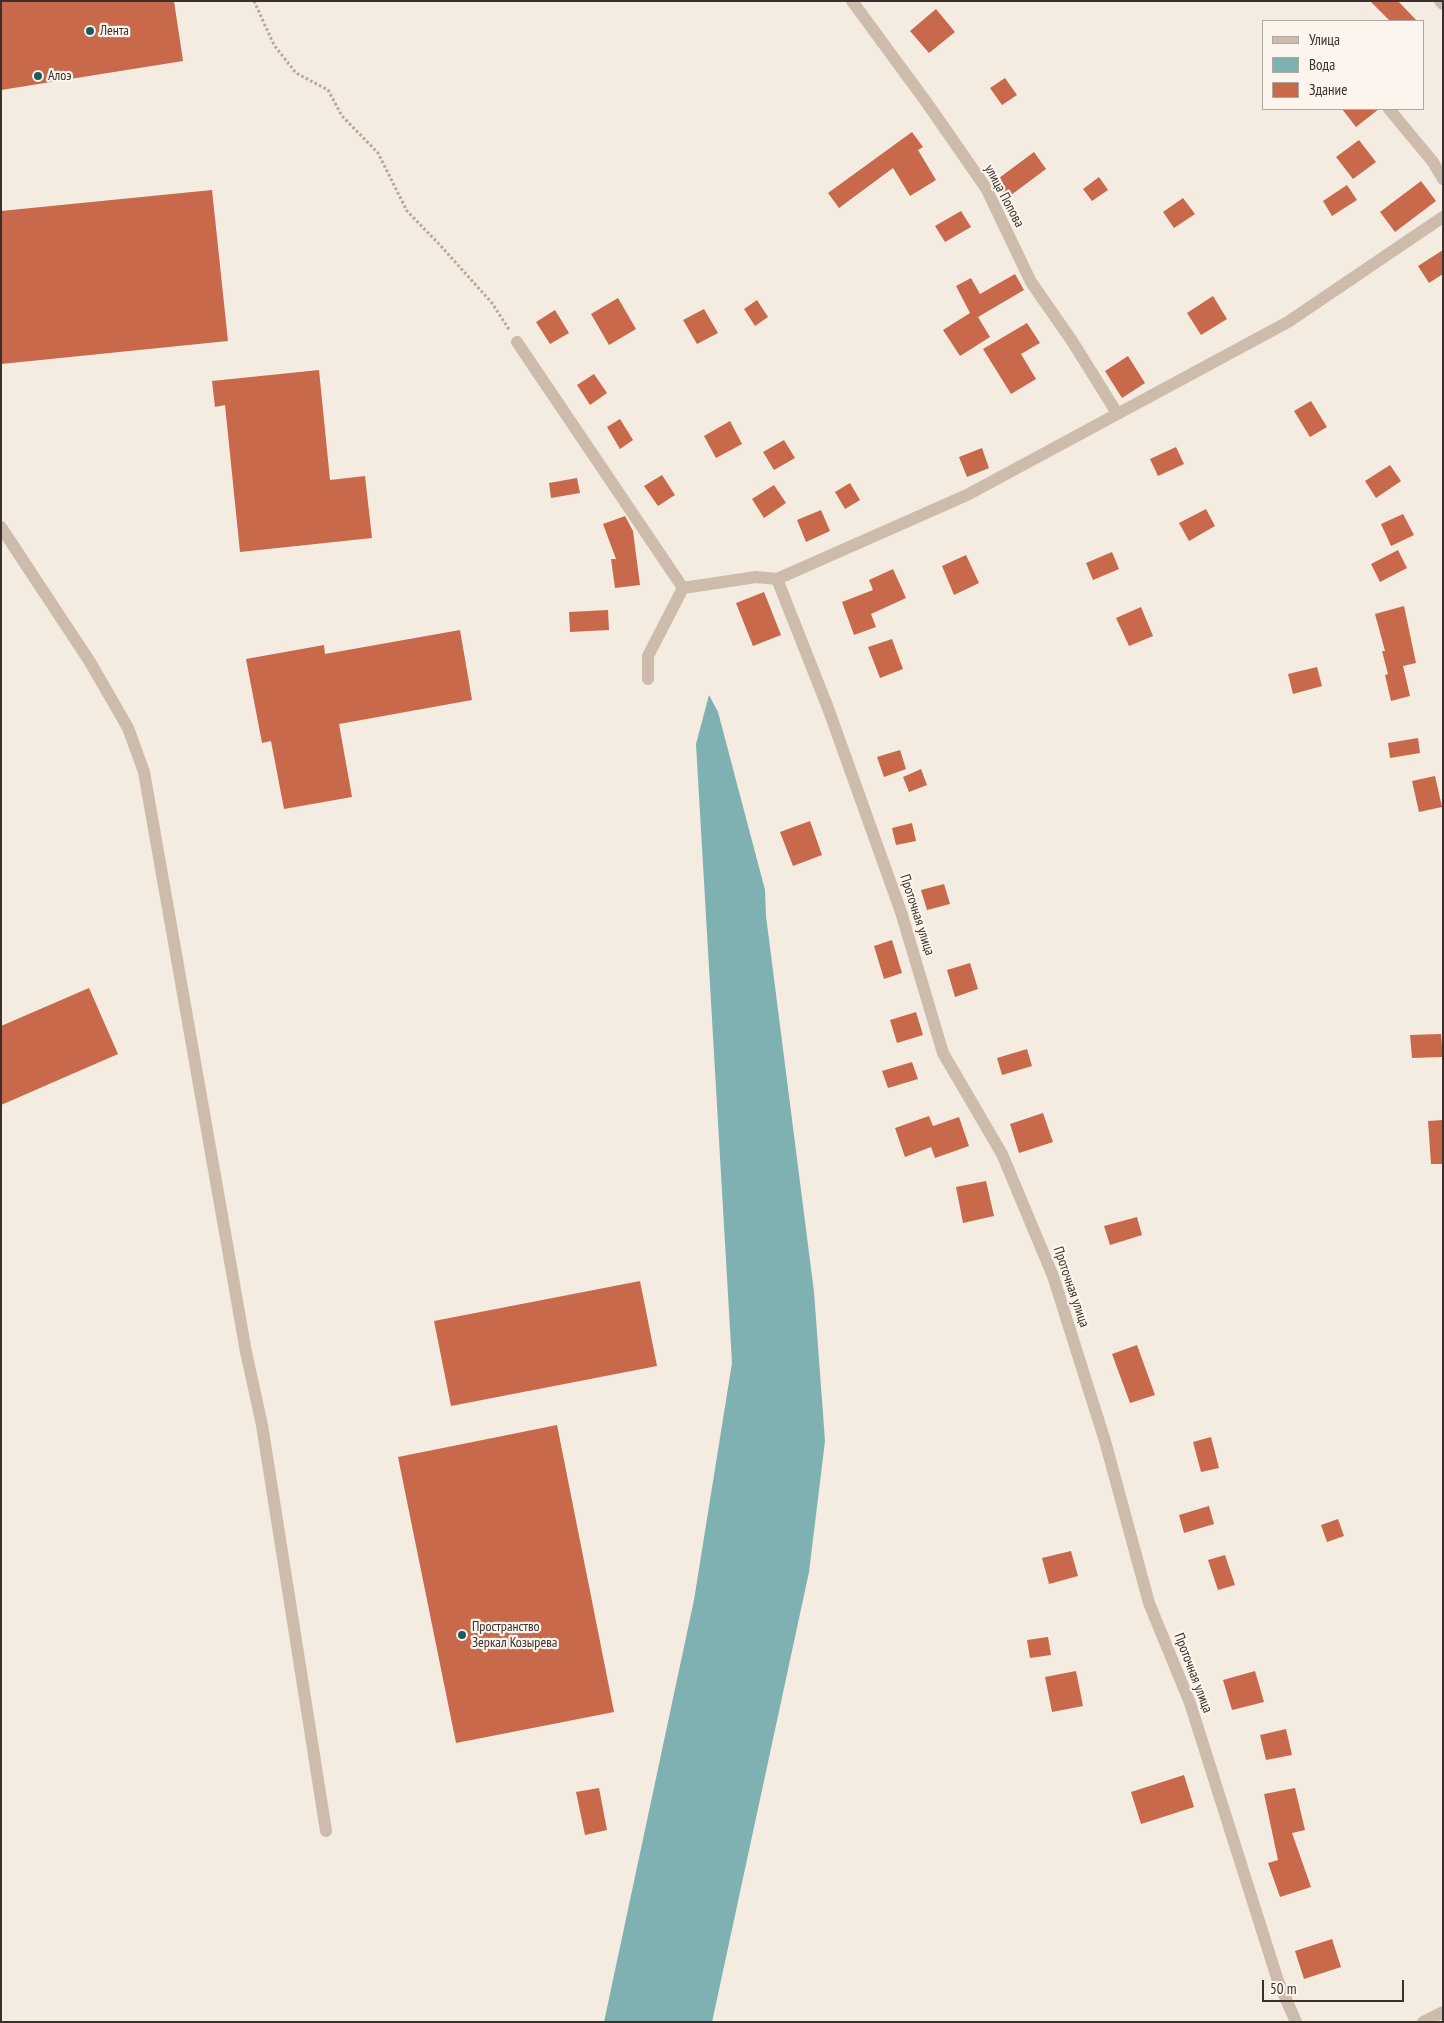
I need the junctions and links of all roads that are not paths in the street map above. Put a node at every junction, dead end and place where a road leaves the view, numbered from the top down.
1 (852, 1) edge
2 (1390, 110) edge
3 (1443, 178) edge
4 (1443, 217) edge
5 (517, 342) road end
6 (1117, 413) junction
7 (1, 527) edge
8 (777, 579) junction
9 (683, 588) junction
10 (648, 679) dead end
11 (326, 1831) dead end
12 (1443, 2012) edge
13 (1296, 2022) edge
14 (1424, 2022) edge

1 - 6 street, улица Попова
2 - 3 street
4 - 6 street
5 - 9 street
6 - 8 street
7 - 11 street
8 - 9 street
8 - 13 street, Проточная улица
9 - 10 street
12 - 14 street

